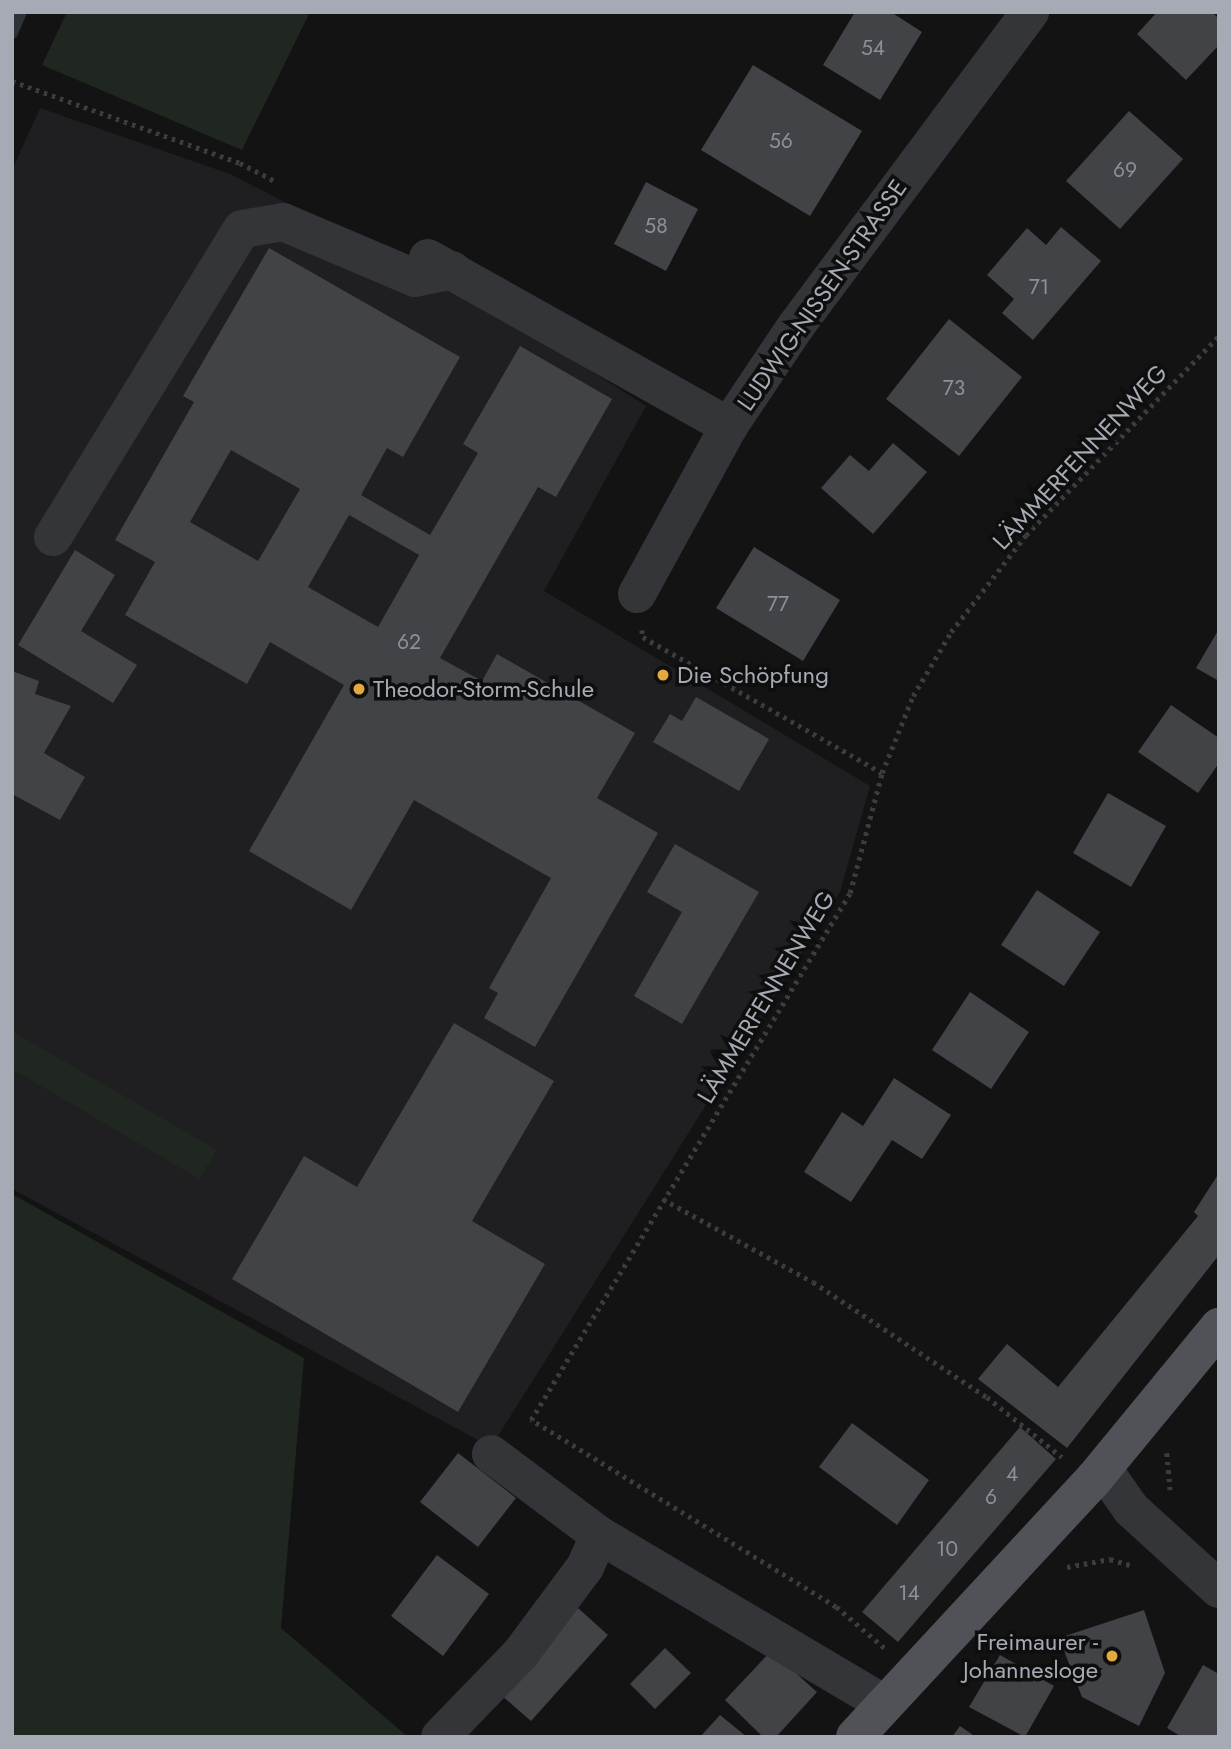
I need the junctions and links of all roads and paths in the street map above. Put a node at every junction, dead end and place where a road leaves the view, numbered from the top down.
1 (1030, 12) edge
2 (12, 81) edge
3 (290, 188) dead end
4 (413, 249) dead end
5 (452, 270) junction
6 (1219, 336) edge
7 (729, 426) junction
8 (54, 537) dead end
9 (637, 594) joint
10 (883, 773) junction
11 (663, 1199) junction
12 (1219, 1327) edge
13 (1162, 1397) junction
14 (491, 1454) dead end
15 (1098, 1474) junction
16 (1176, 1503) dead end
17 (599, 1535) junction
18 (1146, 1569) dead end
19 (1007, 1577) junction
20 (1219, 1589) edge
21 (912, 1674) junction
22 (886, 1704) junction
23 (440, 1737) edge
24 (855, 1737) edge

1 - 7 street, LUDWIG-NISSEN-STRASSE
2 - 3 path
4 - 5 street
5 - 7 street
5 - 8 street
6 - 10 path, LÄMMERFENNENWEG
7 - 9 street, LUDWIG-NISSEN-STRASSE
9 - 10 path
10 - 11 path, LÄMMERFENNENWEG
11 - 15 path
11 - 21 path, LÄMMERFENNENWEG
12 - 13 main road
13 - 15 main road
13 - 16 path
14 - 17 street
15 - 19 main road
15 - 20 street
17 - 22 street
17 - 23 street
18 - 19 path
19 - 21 main road
21 - 22 main road
22 - 24 main road

